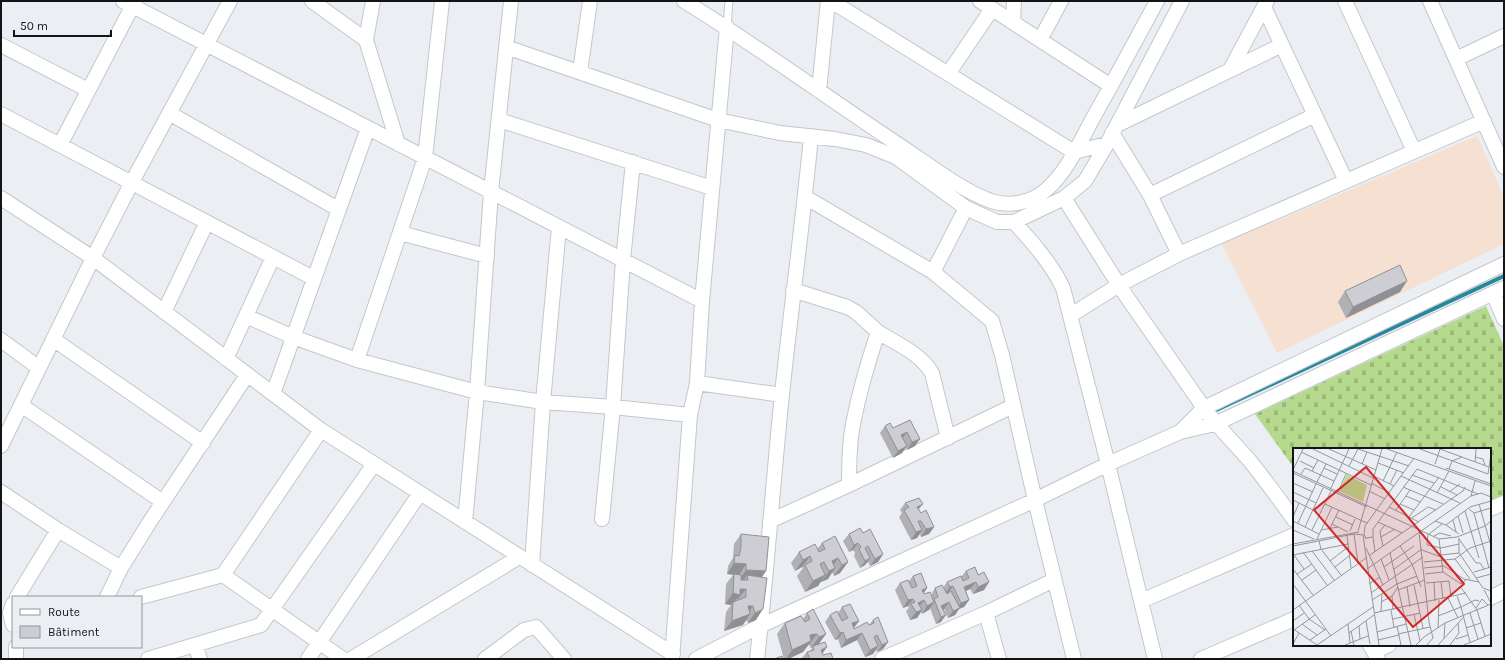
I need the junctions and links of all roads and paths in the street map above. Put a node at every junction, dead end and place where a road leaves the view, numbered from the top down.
1 (230, 1) edge
2 (312, 1) edge
3 (373, 1) edge
4 (442, 1) edge
5 (511, 1) edge
6 (590, 1) edge
7 (684, 1) edge
8 (729, 1) edge
9 (829, 1) edge
10 (1014, 1) edge
11 (1062, 1) edge
12 (1157, 1) edge
13 (1182, 1) edge
14 (1345, 1) edge
15 (1430, 1) edge
16 (130, 3) edge
17 (1266, 4) edge
18 (986, 5) edge
19 (1013, 22) junction
20 (727, 27) junction
21 (1504, 36) edge
22 (366, 40) junction
23 (1040, 40) junction
24 (206, 44) junction
25 (1282, 45) junction
26 (1, 46) edge
27 (506, 47) junction
28 (1456, 59) junction
29 (1230, 70) junction
30 (580, 72) junction
31 (948, 74) junction
32 (1110, 86) junction
33 (88, 90) junction
34 (819, 91) junction
35 (169, 113) junction
36 (1, 114) edge
37 (1315, 115) junction
38 (499, 120) junction
39 (718, 120) junction
40 (1484, 121) junction
41 (368, 128) junction
42 (1112, 134) junction
43 (811, 136) junction
44 (398, 144) junction
45 (60, 145) junction
46 (1414, 151) junction
47 (1074, 152) junction
48 (425, 158) junction
49 (633, 162) junction
50 (1504, 167) edge
51 (1346, 181) junction
52 (132, 182) junction
53 (712, 188) junction
54 (491, 192) junction
55 (1150, 195) junction
56 (805, 197) junction
57 (1, 198) edge
58 (1064, 198) junction
59 (966, 208) junction
60 (338, 209) junction
61 (207, 222) junction
62 (1014, 222) junction
63 (559, 227) junction
64 (400, 233) junction
65 (1179, 254) junction
66 (487, 256) junction
67 (272, 257) junction
68 (92, 258) junction
69 (623, 260) junction
70 (1504, 264) edge
71 (932, 272) junction
72 (313, 278) junction
73 (1119, 285) junction
74 (793, 290) junction
75 (1498, 291) edge
76 (702, 301) junction
77 (164, 312) junction
78 (1071, 315) junction
79 (246, 316) junction
80 (1504, 319) edge
81 (878, 332) junction
82 (293, 337) junction
83 (53, 339) junction
84 (1, 340) edge
85 (226, 359) junction
86 (357, 360) junction
87 (39, 368) junction
88 (247, 375) junction
89 (697, 383) junction
90 (477, 392) junction
91 (273, 394) junction
92 (782, 395) junction
93 (543, 402) junction
94 (21, 405) junction
95 (1013, 406) junction
96 (614, 407) junction
97 (1204, 408) junction
98 (690, 415) junction
99 (1216, 424) junction
100 (321, 430) junction
101 (1180, 432) junction
102 (948, 438) junction
103 (203, 443) junction
104 (1, 446) edge
105 (374, 464) junction
106 (1108, 464) junction
107 (849, 485) junction
108 (1, 492) edge
109 (420, 493) junction
110 (1035, 500) junction
111 (163, 502) junction
112 (1504, 503) edge
113 (1491, 510) edge
114 (602, 519) dead end
115 (1293, 519) edge
116 (770, 521) junction
117 (465, 522) junction
118 (58, 530) junction
119 (1293, 535) edge
120 (519, 557) junction
121 (532, 565) junction
122 (121, 568) junction
123 (223, 575) junction
124 (1054, 580) junction
125 (1504, 591) edge
126 (18, 596) edge
127 (108, 596) edge
128 (142, 597) edge
129 (1491, 598) edge
130 (1141, 601) junction
131 (272, 609) junction
132 (986, 613) junction
133 (1293, 619) edge
134 (760, 626) junction
135 (319, 642) junction
136 (195, 645) junction
137 (1386, 646) edge
138 (16, 648) edge
139 (1374, 652) edge
140 (672, 656) edge
141 (16, 659) edge
142 (148, 659) edge
143 (200, 659) edge
144 (308, 659) edge
145 (343, 659) edge
146 (351, 659) edge
147 (485, 659) edge
148 (564, 659) edge
149 (696, 659) edge
150 (757, 659) edge
151 (882, 659) edge
152 (999, 659) edge
153 (1074, 659) edge
154 (1155, 659) edge
155 (1201, 659) edge

1 - 24 street
2 - 22 street
3 - 22 street
4 - 48 street
5 - 27 street
6 - 30 street
7 - 20 street
8 - 20 lane
9 - 31 street
9 - 34 street
10 - 19 street
11 - 23 street
12 - 32 street
13 - 42 street
14 - 46 street
15 - 28 street
16 - 24 street
16 - 33 street
17 - 25 street
17 - 29 street
18 - 19 street
18 - 31 street
19 - 23 street
20 - 34 street
20 - 39 street
21 - 28 street
22 - 44 street
23 - 32 street
24 - 35 street
24 - 41 street
25 - 29 street
25 - 37 street
26 - 33 street
27 - 30 street
27 - 38 street
28 - 40 street
29 - 42 street
30 - 39 street
31 - 47 street
32 - 47 street
33 - 45 street
34 - 47 street
35 - 52 street
35 - 60 street
36 - 45 street
37 - 51 street
37 - 55 street
38 - 49 street
38 - 54 street
39 - 43 street
39 - 53 street
40 - 46 street
40 - 50 street
41 - 44 street
41 - 60 street
42 - 47 street
42 - 55 street
42 - 58 street
43 - 56 street
43 - 59 street
44 - 48 street
45 - 52 street
46 - 51 street
48 - 54 street
48 - 64 street
49 - 53 street
49 - 69 street
51 - 65 street
52 - 61 street
52 - 68 street
53 - 76 street
54 - 63 street
54 - 66 street
55 - 65 street
56 - 71 street
56 - 74 street
57 - 68 street
58 - 62 street
58 - 73 street
59 - 62 street
59 - 71 street
60 - 72 street
61 - 67 street
61 - 77 street
62 - 78 street
63 - 69 street
63 - 93 street
64 - 66 street
64 - 86 street
65 - 73 street
66 - 90 street
67 - 72 street
67 - 79 street
68 - 77 street
68 - 83 street
69 - 76 street
69 - 96 street
70 - 97 street
71 - 95 street
72 - 82 street
73 - 78 street
73 - 97 street
74 - 81 street
74 - 92 street
75 - 80 street
75 - 99 street
76 - 89 street
77 - 85 street
78 - 106 street
79 - 82 street
79 - 85 street
81 - 102 street
81 - 107 street
82 - 86 street
82 - 91 street
83 - 87 street
83 - 103 street
84 - 87 street
85 - 88 street
86 - 90 street
87 - 94 street
88 - 91 street
88 - 103 street
89 - 92 street
89 - 98 street
90 - 93 street
90 - 117 street
91 - 100 street
92 - 116 street
93 - 96 street
93 - 121 street
94 - 104 street
94 - 111 street
95 - 102 street
95 - 110 street
96 - 98 street
96 - 114 street
97 - 99 street
97 - 101 street
98 - 140 street
99 - 101 street
99 - 115 street
100 - 105 street
100 - 123 street
101 - 106 street
102 - 107 street
103 - 111 street
105 - 109 street
105 - 131 street
106 - 110 street
106 - 130 street
107 - 116 street
108 - 118 street
109 - 117 street
109 - 135 street
110 - 124 street
110 - 134 street
111 - 122 street
112 - 113 street
116 - 134 street
117 - 120 street
118 - 122 street
118 - 126 street
119 - 130 street
120 - 121 street
120 - 146 street
121 - 140 street
122 - 127 street
123 - 128 street
123 - 131 street
124 - 132 street
124 - 153 street
125 - 129 street
130 - 154 street
131 - 135 street
131 - 136 street
132 - 151 street
132 - 152 street
133 - 155 street
134 - 149 street
134 - 150 street
135 - 144 street
135 - 145 street
136 - 142 street
136 - 143 street
137 - 139 street
138 - 141 street
147 - 148 street

